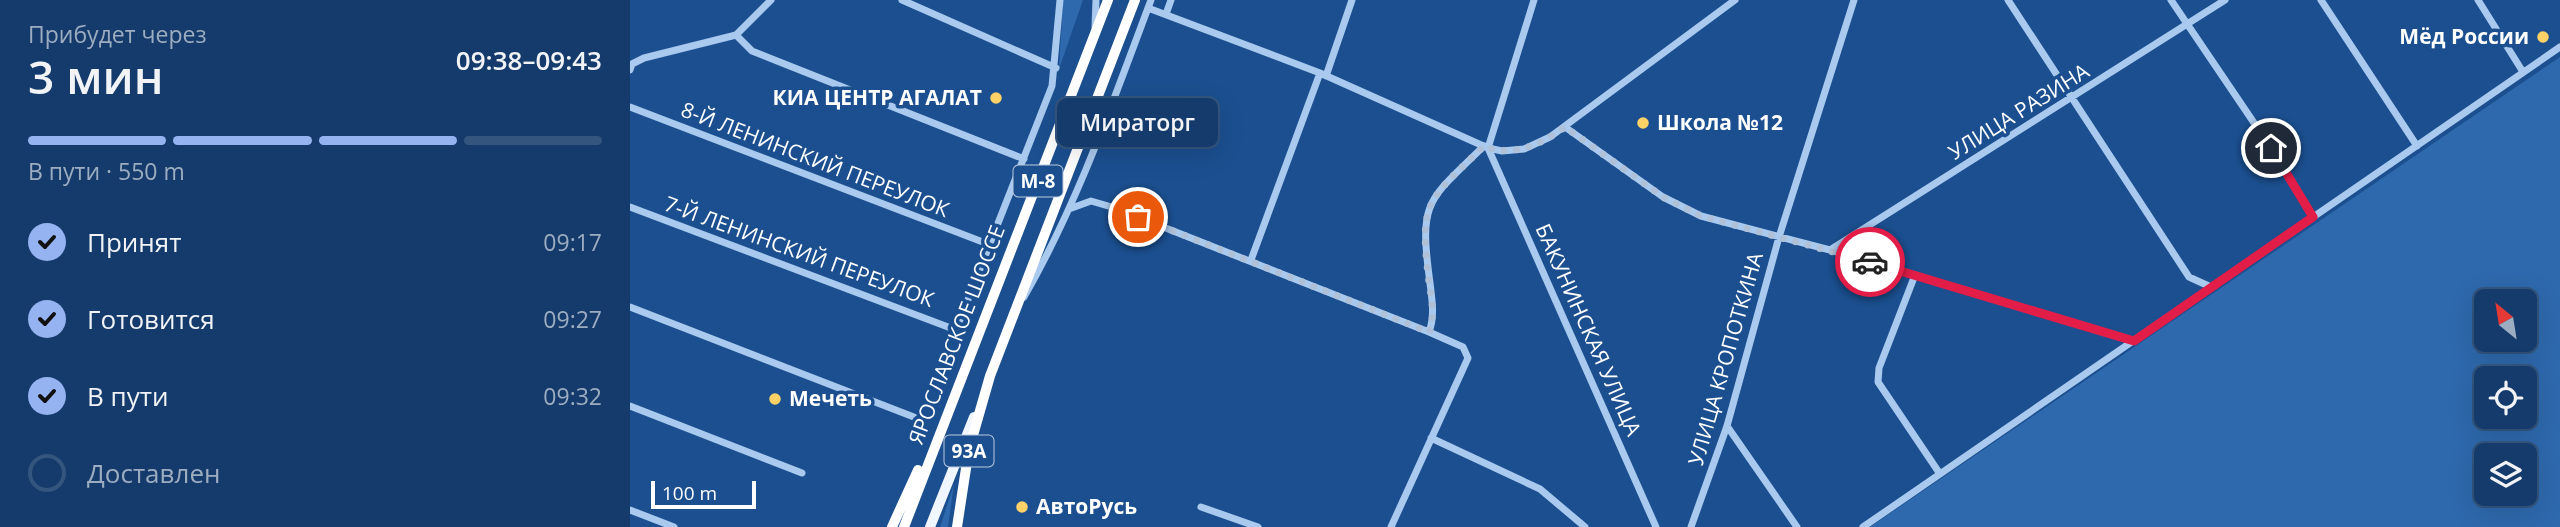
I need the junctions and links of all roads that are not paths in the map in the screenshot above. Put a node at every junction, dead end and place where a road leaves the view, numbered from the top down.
1 (772, 0) edge
2 (902, 0) edge
3 (1060, 0) edge
4 (1096, 0) edge
5 (1108, 0) edge
6 (1135, 0) edge
7 (1171, 0) edge
8 (1352, 0) edge
9 (1534, 0) edge
10 (1735, 0) edge
11 (1854, 0) edge
12 (2008, 0) edge
13 (2171, 0) edge
14 (2225, 0) edge
15 (2320, 0) edge
16 (2478, 0) edge
17 (1149, 4) edge
18 (1166, 13) junction
19 (2187, 23) junction
20 (736, 35) junction
21 (1094, 40) junction
22 (2560, 47) edge
23 (1056, 68) junction
24 (630, 69) edge
25 (2524, 72) junction
26 (1323, 74) junction
27 (2073, 100) junction
28 (630, 107) edge
29 (1565, 127) junction
30 (2417, 146) junction
31 (1486, 147) junction
32 (1024, 159) junction
33 (1080, 184) junction
34 (1091, 201) junction
35 (630, 208) edge
36 (1069, 209) junction
37 (2313, 217) junction
38 (1779, 237) junction
39 (988, 244) junction
40 (1830, 250) junction
41 (1251, 260) junction
42 (1915, 275) junction
43 (2211, 287) junction
44 (1021, 304) junction
45 (630, 307) edge
46 (1429, 332) junction
47 (2134, 341) junction
48 (990, 376) junction
49 (957, 384) junction
50 (630, 406) edge
51 (919, 419) dead end
52 (1727, 426) junction
53 (1432, 438) junction
54 (802, 473) dead end
55 (1940, 474) junction
56 (1201, 507) dead end
57 (630, 510) edge
58 (674, 527) edge
59 (892, 527) edge
60 (904, 527) edge
61 (930, 527) edge
62 (957, 527) edge
63 (1258, 527) edge
64 (1391, 527) edge
65 (1585, 527) edge
66 (1656, 527) edge
67 (1691, 527) edge
68 (1797, 527) edge
69 (1863, 527) edge

1 - 20 street
2 - 23 street
3 - 23 street
4 - 21 street
5 - 21 highway, ЯРОСЛАВСКОЕ ШОССЕ / М-8
6 - 44 highway, М-8
7 - 18 street
8 - 26 street
9 - 31 street
10 - 29 street
11 - 38 street, УЛИЦА КРОПОТКИНА
12 - 27 street
13 - 19 street
14 - 19 street, УЛИЦА РАЗИНА
15 - 30 street
16 - 25 street
17 - 18 street
17 - 33 street
18 - 26 street
19 - 27 street, УЛИЦА РАЗИНА
19 - 37 street
20 - 24 street
20 - 32 street
21 - 49 highway, ЯРОСЛАВСКОЕ ШОССЕ / М-8
22 - 25 street
23 - 32 street
25 - 30 street
26 - 31 street
26 - 41 street
27 - 40 street, УЛИЦА РАЗИНА
27 - 43 street
28 - 39 street, 8-Й ЛЕНИНСКИЙ ПЕРЕУЛОК
29 - 31 street
29 - 38 street
30 - 37 street
31 - 46 street
31 - 66 street, БАКУНИНСКАЯ УЛИЦА
32 - 39 street
33 - 34 street
33 - 36 street
34 - 36 street
34 - 41 street
35 - 39 street, 7-Й ЛЕНИНСКИЙ ПЕРЕУЛОК
36 - 44 street
37 - 43 street
38 - 40 street
38 - 52 street, УЛИЦА КРОПОТКИНА
40 - 42 street
41 - 46 street
42 - 47 street
42 - 55 street
43 - 47 street
44 - 48 highway, М-8
45 - 51 street
46 - 53 street
47 - 55 street
48 - 61 main road, М-8
48 - 62 highway, 93A
49 - 59 highway
49 - 60 highway, ЯРОСЛАВСКОЕ ШОССЕ / М-8
50 - 54 street
52 - 67 street, УЛИЦА КРОПОТКИНА
52 - 68 street
53 - 64 street
53 - 65 street
55 - 69 street
56 - 63 street
57 - 58 street

